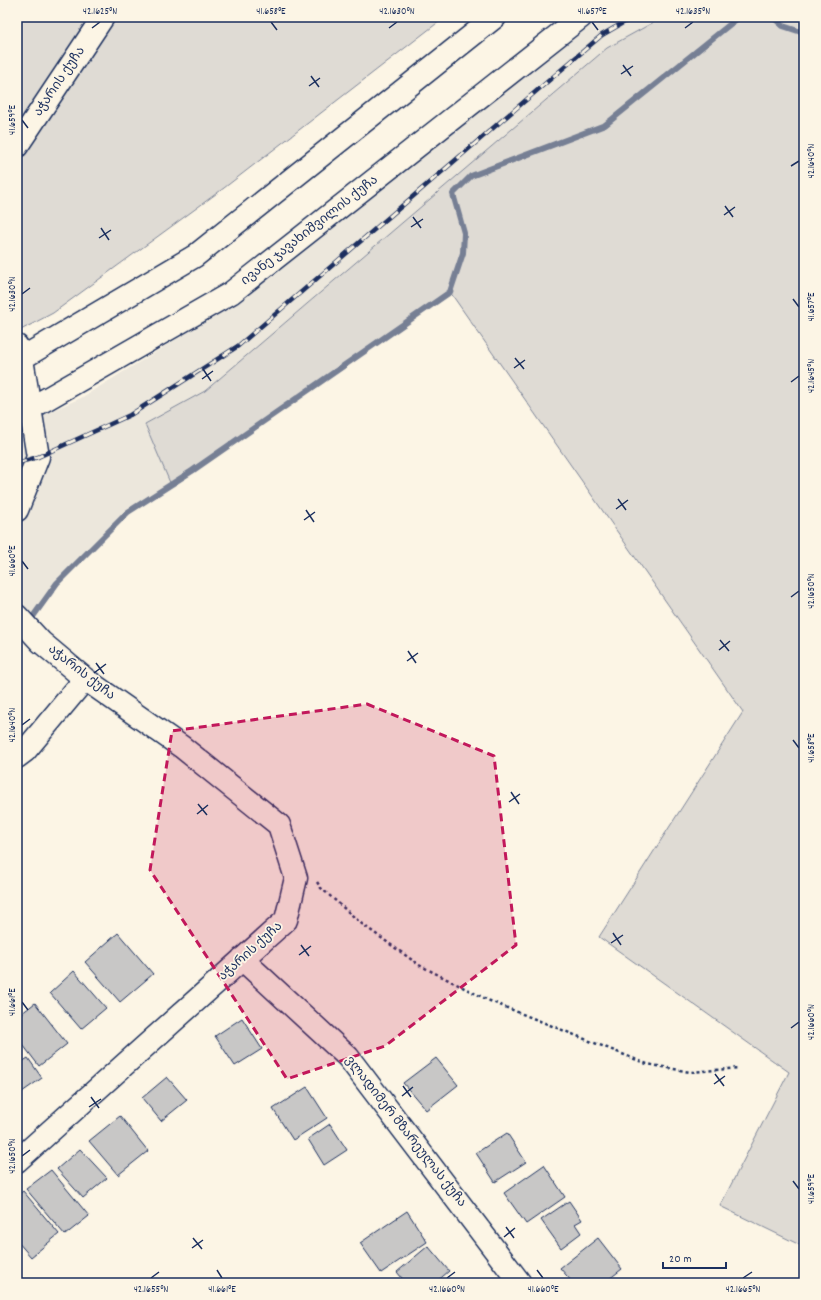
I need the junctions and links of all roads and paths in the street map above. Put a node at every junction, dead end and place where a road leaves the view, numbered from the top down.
1 (103, 17) edge
2 (495, 17) edge
3 (581, 17) edge
4 (17, 146) edge
5 (19, 355) edge
6 (24, 410) edge
7 (17, 510) edge
8 (17, 616) edge
9 (85, 678) junction
10 (17, 757) edge
11 (313, 875) dead end
12 (242, 959) junction
13 (739, 1068) dead end
14 (17, 1161) edge
15 (520, 1283) edge

1 - 4 street, აჭარის ქუჩა
2 - 5 street
3 - 6 street, ივანე ჯავახიშვილის ქუჩა
5 - 6 street
6 - 7 street
8 - 9 street, აჭარის ქუჩა
9 - 10 street
9 - 12 street, აჭარის ქუჩა
11 - 13 path
12 - 14 street, აჭარის ქუჩა
12 - 15 street, ვლადიმერ მზარეულას ქუჩა

